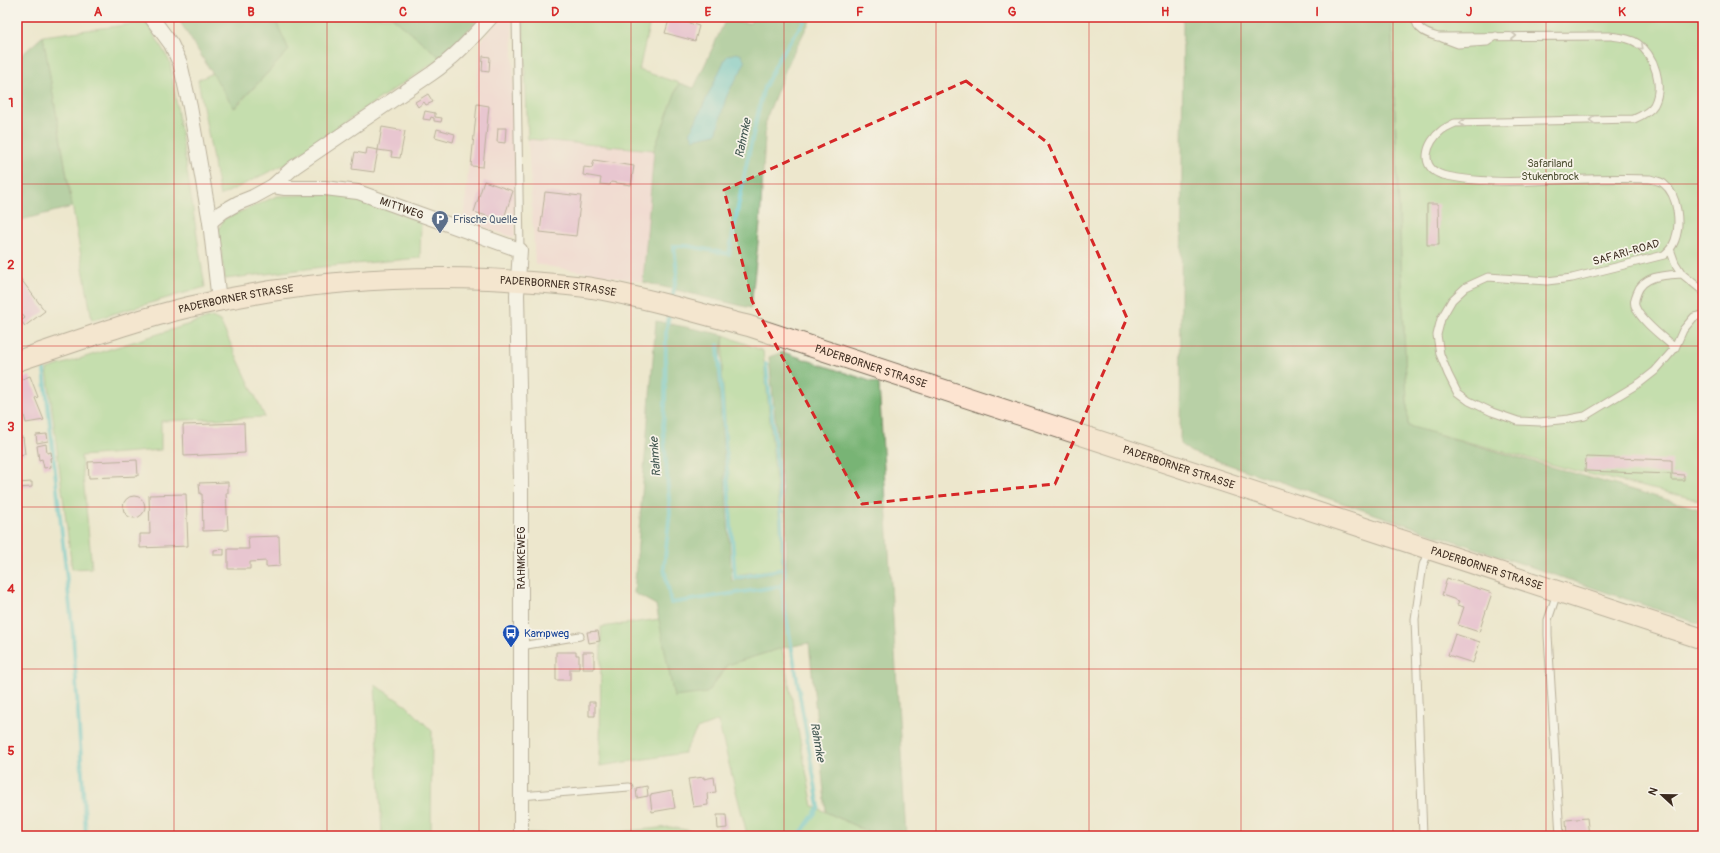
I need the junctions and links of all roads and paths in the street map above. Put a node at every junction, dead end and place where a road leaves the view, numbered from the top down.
1 (151, 17) edge
2 (491, 17) edge
3 (516, 17) edge
4 (1416, 17) edge
5 (273, 186) junction
6 (210, 222) junction
7 (1670, 249) junction
8 (520, 250) junction
9 (1682, 274) junction
10 (519, 281) junction
11 (1703, 292) edge
12 (219, 301) junction
13 (1703, 315) edge
14 (1675, 348) junction
15 (17, 362) edge
16 (1430, 548) junction
17 (1558, 591) junction
18 (580, 636) dead end
19 (1703, 639) edge
20 (520, 646) junction
21 (629, 787) dead end
22 (520, 796) junction
23 (521, 836) edge
24 (1423, 836) edge
25 (1560, 836) edge

1 - 6 street
2 - 5 street
3 - 8 lane
4 -> 7 lane, SAFARI-ROAD
5 - 6 street
5 - 8 street, MITTWEG
6 - 12 street
7 - 9 lane
7 - 14 lane, SAFARI-ROAD
8 - 10 street
9 - 11 lane
9 - 14 lane
10 - 12 main road, PADERBORNER STRASSE
10 - 16 main road, PADERBORNER STRASSE
10 - 20 street, RAHMKEWEG
12 - 15 main road, PADERBORNER STRASSE
13 - 14 lane, SAFARI-ROAD
16 - 17 main road, PADERBORNER STRASSE
16 - 24 lane
17 - 19 main road, PADERBORNER STRASSE
17 - 25 lane
18 - 20 lane
20 - 22 street, RAHMKEWEG
21 - 22 lane
22 - 23 street, RAHMKEWEG

